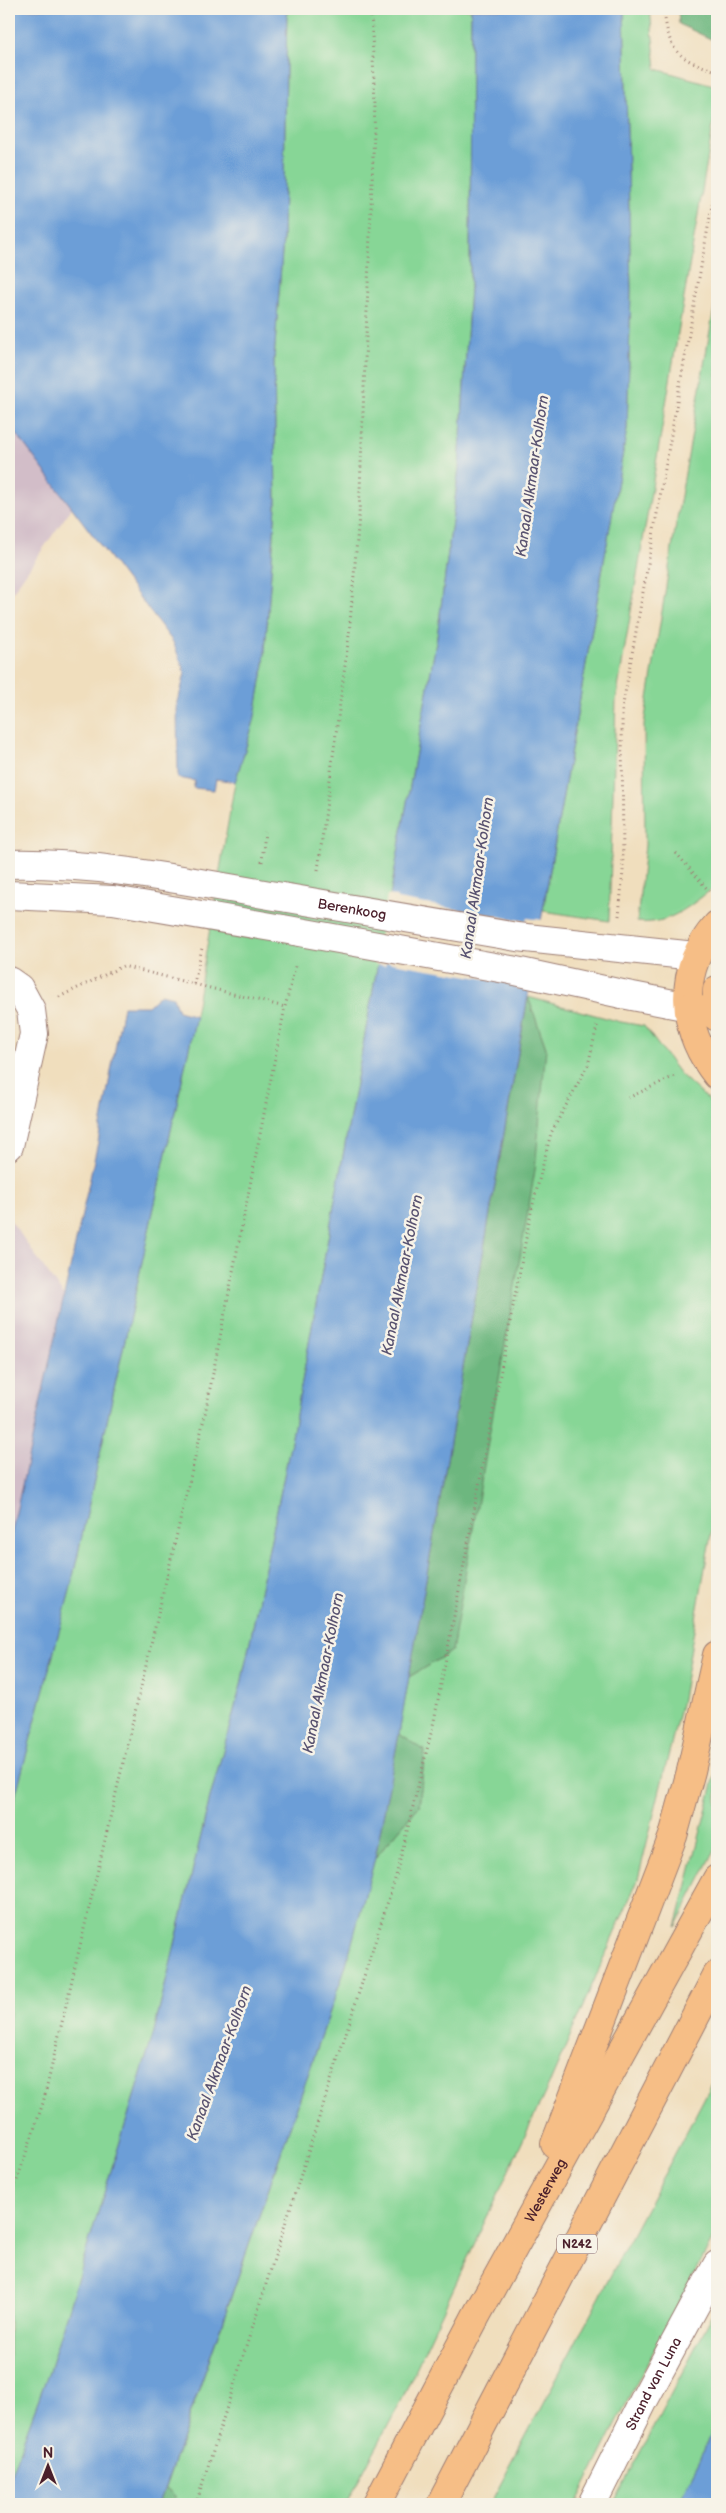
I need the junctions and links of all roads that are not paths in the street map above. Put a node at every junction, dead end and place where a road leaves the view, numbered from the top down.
1 (9, 864) edge
2 (9, 895) edge
3 (717, 924) edge
4 (695, 956) junction
5 (9, 981) edge
6 (717, 990) edge
7 (689, 1007) junction
8 (717, 1016) edge
9 (717, 1075) edge
10 (9, 1146) edge
11 (717, 1655) edge
12 (717, 1879) edge
13 (716, 1979) edge
14 (517, 2242) junction
15 (717, 2265) edge
16 (377, 2504) edge
17 (441, 2504) edge
18 (592, 2504) edge

1 - 4 street, Berenkoog, bridge
2 - 7 street, bridge
3 - 4 main road
4 - 7 main road
5 - 10 street
6 - 8 main road
7 - 8 main road
7 - 9 main road
11 - 14 main road
12 - 14 main road, Westerweg
13 - 17 main road, N242
14 - 16 main road, Westerweg
15 - 18 street, Strand van Luna

